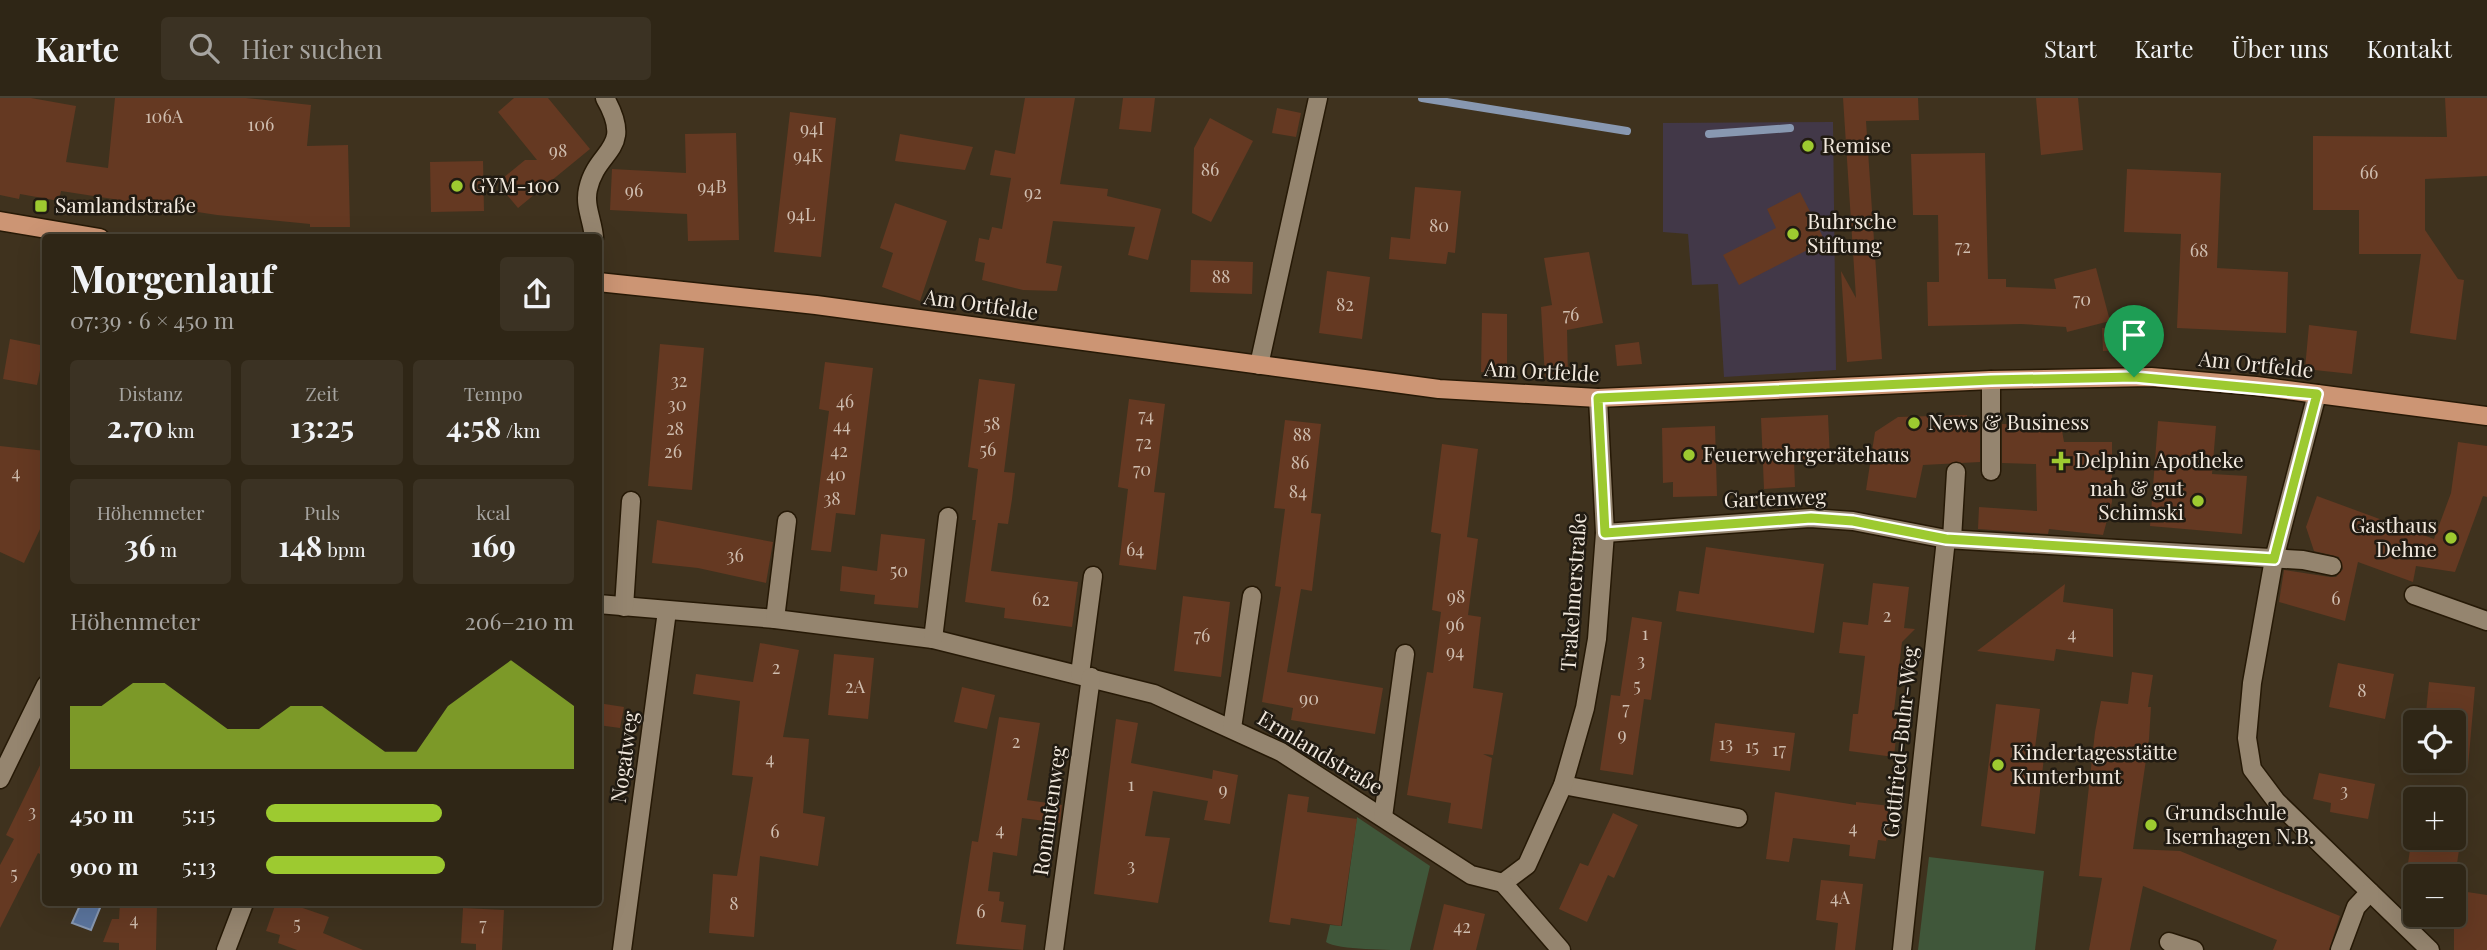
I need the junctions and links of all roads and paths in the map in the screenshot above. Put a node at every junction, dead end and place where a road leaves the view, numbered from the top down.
1 (605, 98) edge
2 (1318, 98) edge
3 (0, 221) edge
4 (76, 234) edge
5 (593, 234) edge
6 (602, 282) edge
7 (1259, 365) junction
8 (1991, 380) junction
9 (2317, 394) junction
10 (1598, 398) junction
11 (2487, 416) edge
12 (1991, 471) dead end
13 (1956, 472) dead end
14 (631, 501) dead end
15 (948, 517) dead end
16 (787, 521) dead end
17 (1605, 533) junction
18 (1949, 539) junction
19 (2274, 559) junction
20 (2332, 566) dead end
21 (1093, 576) dead end
22 (2414, 595) dead end
23 (1252, 596) dead end
24 (602, 604) edge
25 (624, 607) junction
26 (667, 611) junction
27 (775, 619) junction
28 (2487, 621) edge
29 (933, 639) junction
30 (1405, 654) dead end
31 (1086, 676) junction
32 (42, 693) edge
33 (1232, 728) junction
34 (0, 779) edge
35 (1563, 785) junction
36 (1383, 817) junction
37 (1738, 818) dead end
38 (1503, 883) junction
39 (2370, 892) junction
40 (243, 906) edge
41 (2169, 942) dead end
42 (2426, 948) edge
43 (226, 950) edge
44 (622, 950) edge
45 (1054, 950) edge
46 (1561, 950) edge
47 (1902, 950) edge
48 (2194, 950) edge
49 (2340, 950) edge

1 - 5 street
2 - 7 street
3 - 4 main road
6 - 7 main road, Am Ortfelde
7 - 10 main road, Am Ortfelde
8 - 9 main road, Am Ortfelde
8 - 10 main road, Am Ortfelde
8 - 12 street
9 - 11 main road, Am Ortfelde
9 - 19 street
10 - 17 street, Trakehnerstraße
13 - 18 street, Gottfried-Buhr-Weg
14 - 25 street
15 - 29 street
16 - 27 street
17 - 18 street, Gartenweg
17 - 35 street, Trakehnerstraße
18 - 19 street, Gartenweg
18 - 47 street, Gottfried-Buhr-Weg
19 - 20 street
19 - 39 street
21 - 31 street
22 - 28 street
23 - 33 street, Ermlandstraße
24 - 25 street, Ermlandstraße
25 - 26 street, Ermlandstraße
26 - 27 street, Ermlandstraße
26 - 44 street, Nogatweg
27 - 29 street, Ermlandstraße
29 - 31 street, Ermlandstraße
30 - 36 street, Ermlandstraße
31 - 33 street, Ermlandstraße
31 - 45 street, Romintenweg
32 - 34 street
33 - 36 street, Ermlandstraße
35 - 37 street
35 - 38 street, Trakehnerstraße
36 - 38 street, Ermlandstraße
38 - 46 street
39 - 42 street
39 - 49 street
40 - 43 street
41 - 48 street

